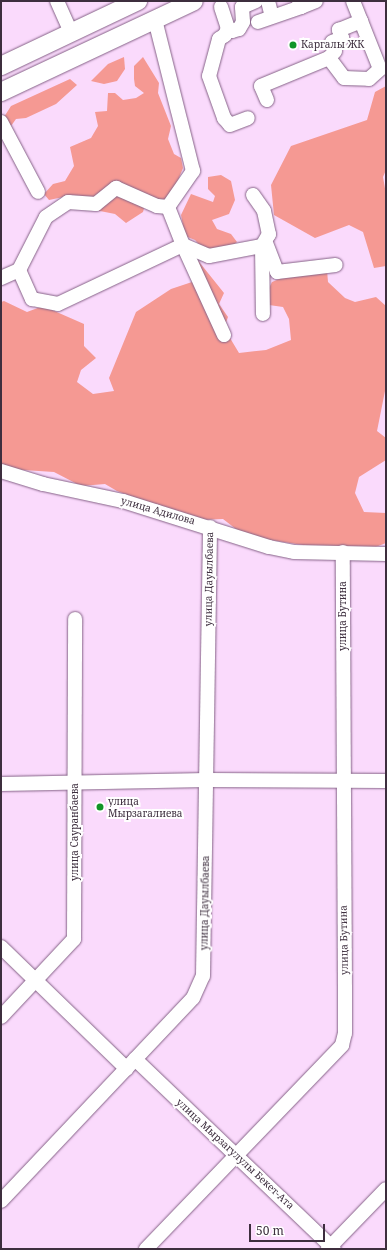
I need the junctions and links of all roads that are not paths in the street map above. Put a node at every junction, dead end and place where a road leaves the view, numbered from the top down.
1 (57, 1) edge
2 (138, 1) edge
3 (194, 1) edge
4 (256, 1) edge
5 (268, 1) edge
6 (316, 1) edge
7 (353, 1) edge
8 (300, 4) edge
9 (221, 6) dead end
10 (272, 17) junction
11 (155, 20) junction
12 (361, 21) junction
13 (258, 22) dead end
14 (228, 28) junction
15 (71, 33) junction
16 (21, 58) junction
17 (329, 58) junction
18 (66, 62) junction
19 (1, 66) edge
20 (1, 70) edge
21 (1, 92) edge
22 (267, 100) dead end
23 (1, 102) edge
24 (248, 118) dead end
25 (1, 122) edge
26 (38, 192) dead end
27 (253, 195) dead end
28 (168, 207) junction
29 (183, 245) junction
30 (264, 245) junction
31 (336, 265) dead end
32 (19, 270) junction
33 (1, 278) edge
34 (263, 314) dead end
35 (224, 335) dead end
36 (1, 471) edge
37 (210, 527) junction
38 (343, 552) junction
39 (386, 554) edge
40 (75, 619) dead end
41 (207, 780) junction
42 (75, 781) junction
43 (343, 781) junction
44 (386, 781) edge
45 (1, 784) edge
46 (1, 947) edge
47 (35, 980) junction
48 (1, 1017) edge
49 (131, 1064) junction
50 (236, 1155) junction
51 (386, 1189) edge
52 (1, 1201) edge
53 (331, 1248) edge
54 (146, 1249) edge

1 - 15 street
2 - 15 main road
3 - 11 main road
4 - 14 street
5 - 10 street
6 - 8 street
7 - 12 street
8 - 10 street
9 - 14 street
10 - 13 street
11 - 18 main road
11 - 28 street
12 - 17 street
12 - 17 street
14 - 24 street
15 - 16 main road
16 - 19 main road
16 - 20 main road
17 - 22 street
18 - 21 main road
18 - 23 main road
25 - 26 street
27 - 30 street
28 - 29 street
28 - 32 street
29 - 30 street
29 - 32 street
29 - 35 street
30 - 31 street
30 - 34 street
32 - 33 street
36 - 37 street, улица Адилова
37 - 38 street, улица Адилова
37 - 41 street, улица Дауылбаева
38 - 39 street, улица Адилова
38 - 43 street, улица Бутина
40 - 42 street, улица Сауранбаева
41 - 42 street
41 - 43 street
41 - 49 street, улица Дауылбаева
42 - 45 street
42 - 47 street, улица Сауранбаева
43 - 44 street
43 - 50 street, улица Бутина
46 - 47 street, улица Мырзагулулы Бекет-Ата
47 - 48 street, улица Сауранбаева
47 - 49 street, улица Мырзагулулы Бекет-Ата
49 - 50 street, улица Мырзагулулы Бекет-Ата
49 - 52 street, улица Дауылбаева
50 - 53 street, улица Мырзагулулы Бекет-Ата
50 - 54 street, улица Бутина
51 - 53 street

